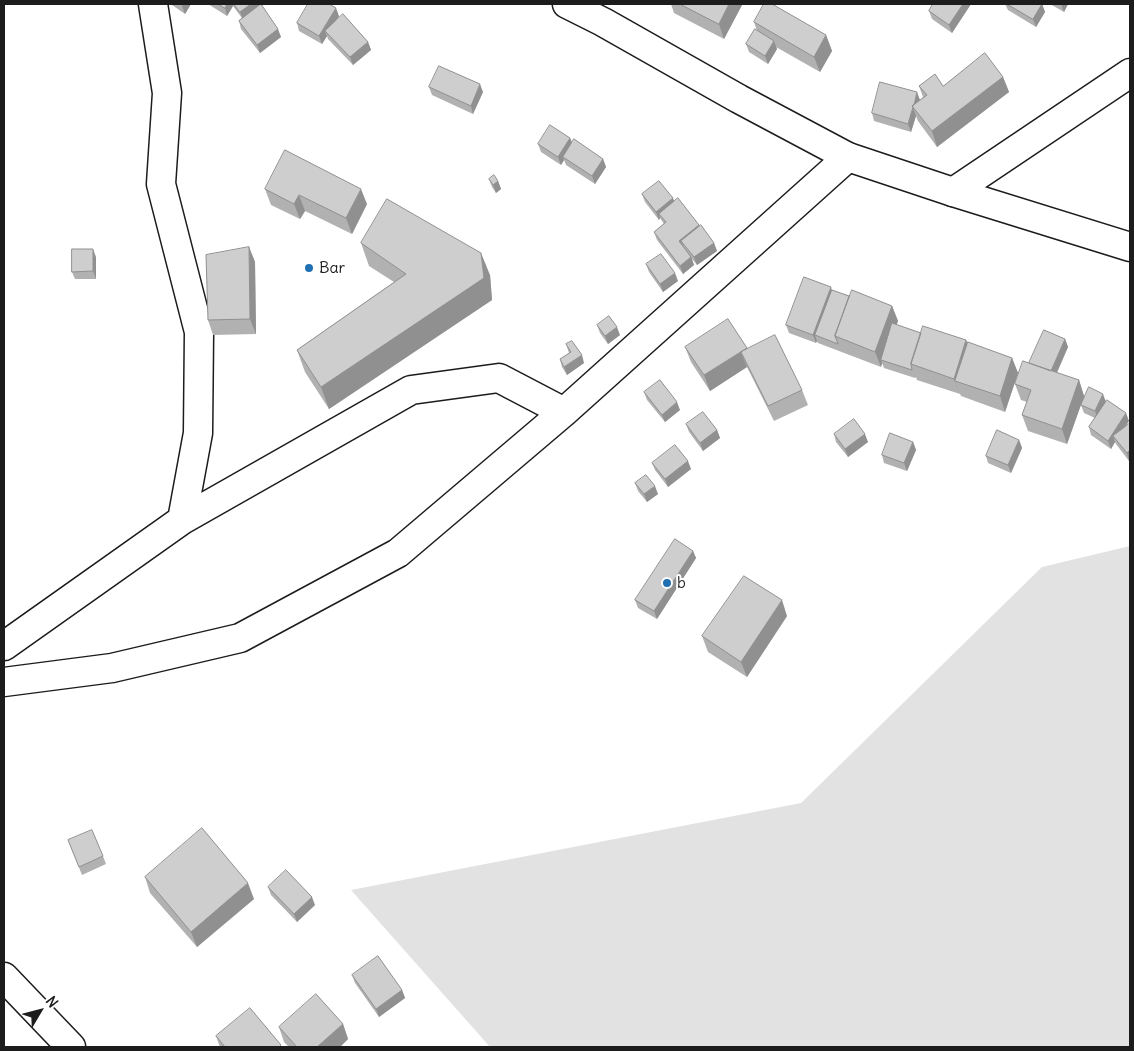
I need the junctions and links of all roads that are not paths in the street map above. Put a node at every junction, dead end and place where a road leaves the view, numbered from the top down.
1 (153, 4) edge
2 (567, 4) edge
3 (1130, 73) edge
4 (848, 157) junction
5 (953, 192) junction
6 (1130, 247) edge
7 (564, 412) junction
8 (182, 520) junction
9 (4, 646) edge
10 (4, 682) edge
11 (4, 977) edge
12 (71, 1047) edge

1 - 8 street
2 - 4 street
3 - 5 street
4 - 5 street
4 - 7 street
5 - 6 street
7 - 8 street
7 - 10 street
8 - 9 street
11 - 12 street

